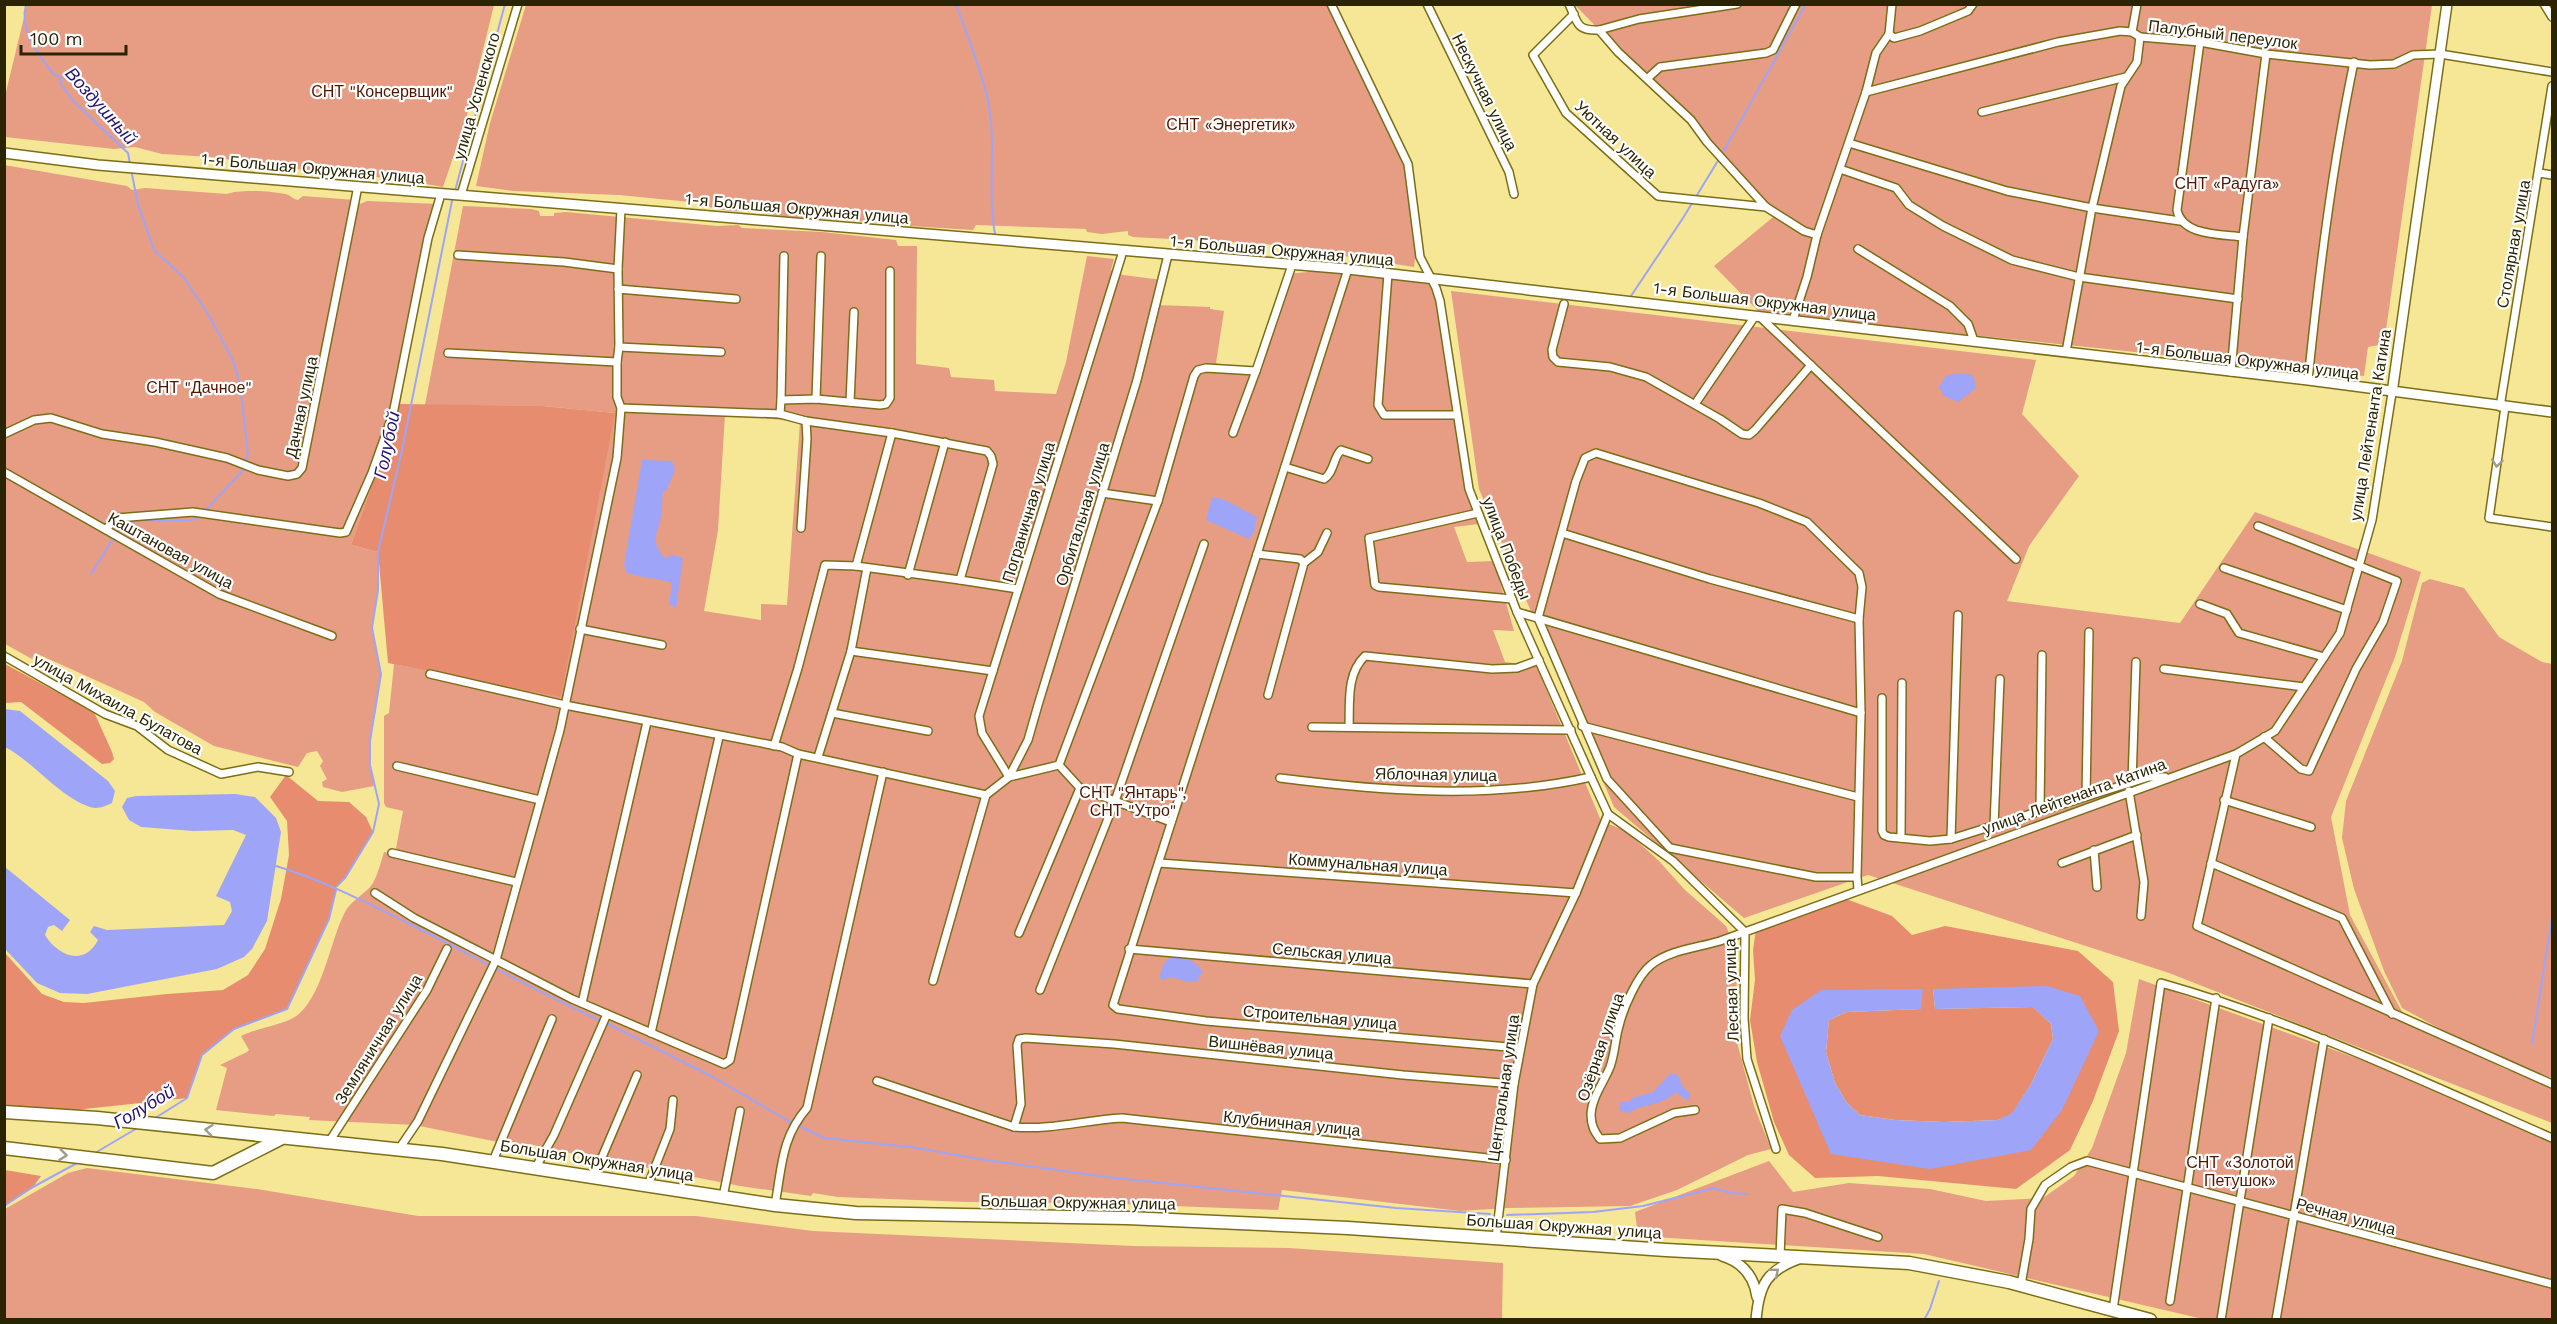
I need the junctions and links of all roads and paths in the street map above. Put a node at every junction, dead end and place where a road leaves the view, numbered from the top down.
1 (518, 4) edge
2 (1331, 4) edge
3 (1427, 4) edge
4 (1569, 4) edge
5 (1737, 4) edge
6 (1796, 4) edge
7 (1892, 4) edge
8 (1973, 4) edge
9 (2137, 4) edge
10 (2446, 4) edge
11 (2544, 4) edge
12 (1574, 14) junction
13 (2553, 18) edge
14 (1599, 30) junction
15 (2132, 32) junction
16 (1889, 34) junction
17 (2140, 37) junction
18 (2200, 42) junction
19 (2266, 54) junction
20 (2440, 54) junction
21 (2354, 62) junction
22 (2553, 72) edge
23 (2126, 77) junction
24 (1648, 78) junction
25 (2553, 86) edge
26 (1866, 92) junction
27 (1982, 112) dead end
28 (1849, 143) junction
29 (4, 153) edge
30 (1840, 169) junction
31 (2539, 172) junction
32 (2553, 175) edge
33 (358, 186) junction
34 (444, 194) junction
35 (1514, 194) dead end
36 (460, 195) junction
37 (1766, 207) junction
38 (2092, 208) junction
39 (621, 209) junction
40 (2180, 221) junction
41 (1817, 235) junction
42 (2243, 237) junction
43 (1858, 249) dead end
44 (1123, 251) junction
45 (458, 255) dead end
46 (1168, 255) junction
47 (784, 256) dead end
48 (821, 256) dead end
49 (1292, 265) junction
50 (618, 269) junction
51 (1348, 269) junction
52 (890, 271) dead end
53 (1388, 274) junction
54 (1429, 277) junction
55 (2079, 277) junction
56 (618, 289) junction
57 (735, 299) dead end
58 (2238, 299) junction
59 (1564, 304) dead end
60 (854, 312) dead end
61 (1757, 316) junction
62 (1793, 320) junction
63 (1974, 341) junction
64 (619, 347) junction
65 (721, 352) dead end
66 (2066, 352) junction
67 (448, 353) dead end
68 (617, 362) junction
69 (1811, 365) junction
70 (1256, 371) junction
71 (2231, 372) junction
72 (2308, 380) junction
73 (2392, 393) junction
74 (816, 399) junction
75 (781, 400) junction
76 (850, 402) junction
77 (1695, 404) junction
78 (2502, 407) junction
79 (621, 408) junction
80 (2553, 412) edge
81 (780, 414) junction
82 (1457, 415) junction
83 (806, 422) junction
84 (892, 433) junction
85 (4, 434) edge
86 (1233, 434) dead end
87 (945, 442) junction
88 (1368, 459) dead end
89 (1285, 467) junction
90 (4, 472) edge
91 (1102, 493) junction
92 (1158, 501) junction
93 (1478, 513) junction
94 (2258, 526) dead end
95 (2553, 527) edge
96 (801, 528) dead end
97 (106, 529) junction
98 (1327, 533) dead end
99 (1562, 533) junction
100 (1204, 544) dead end
101 (1257, 555) junction
102 (2016, 559) dead end
103 (1304, 563) junction
104 (2360, 564) junction
105 (856, 566) junction
106 (867, 568) junction
107 (2224, 568) dead end
108 (908, 575) junction
109 (960, 580) junction
110 (1018, 589) junction
111 (1512, 599) junction
112 (2200, 604) dead end
113 (2347, 609) junction
114 (1517, 612) junction
115 (1958, 615) dead end
116 (1538, 618) junction
117 (1859, 619) junction
118 (580, 629) junction
119 (2089, 632) dead end
120 (332, 636) dead end
121 (662, 645) dead end
122 (851, 651) junction
123 (2042, 655) dead end
124 (4, 656) edge
125 (2324, 657) junction
126 (1539, 660) junction
127 (2136, 662) dead end
128 (2164, 669) dead end
129 (993, 671) junction
130 (430, 674) dead end
131 (2000, 679) dead end
132 (1902, 683) dead end
133 (2304, 687) junction
134 (1268, 695) dead end
135 (1882, 698) dead end
136 (565, 705) junction
137 (832, 713) junction
138 (1861, 713) junction
139 (647, 722) junction
140 (1582, 726) junction
141 (1312, 727) dead end
142 (1349, 727) junction
143 (1571, 730) junction
144 (928, 731) dead end
145 (719, 737) junction
146 (2264, 737) junction
147 (774, 746) junction
148 (798, 754) junction
149 (2236, 754) junction
150 (818, 757) junction
151 (1059, 765) junction
152 (397, 766) dead end
153 (289, 772) dead end
154 (884, 772) junction
155 (1009, 777) junction
156 (1591, 777) junction
157 (2173, 777) junction
158 (1280, 778) dead end
159 (2132, 782) junction
160 (1080, 788) junction
161 (2129, 791) junction
162 (986, 795) junction
163 (2086, 796) junction
164 (1858, 797) junction
165 (540, 800) junction
166 (1115, 801) junction
167 (2224, 801) junction
168 (2040, 810) junction
169 (1608, 814) junction
170 (1172, 822) junction
171 (1994, 826) junction
172 (2311, 827) dead end
173 (2137, 835) junction
174 (1901, 837) junction
175 (1951, 838) junction
176 (2094, 850) junction
177 (392, 853) dead end
178 (1159, 863) junction
179 (2062, 863) dead end
180 (2211, 863) junction
181 (1857, 877) junction
182 (516, 882) junction
183 (2097, 887) dead end
184 (1858, 890) junction
185 (375, 893) dead end
186 (1576, 893) junction
187 (2141, 916) dead end
188 (1745, 932) junction
189 (1018, 933) dead end
190 (447, 949) dead end
191 (1129, 949) junction
192 (496, 960) junction
193 (933, 981) dead end
194 (1533, 984) junction
195 (1040, 990) dead end
196 (2216, 998) junction
197 (582, 1003) junction
198 (607, 1014) junction
199 (2392, 1014) junction
200 (2269, 1018) junction
201 (552, 1019) dead end
202 (651, 1033) junction
203 (2324, 1039) junction
204 (1520, 1048) junction
205 (637, 1075) dead end
206 (877, 1081) dead end
207 (1514, 1084) junction
208 (2553, 1084) edge
209 (673, 1100) dead end
210 (1695, 1110) dead end
211 (740, 1111) dead end
212 (4, 1112) edge
213 (1014, 1127) junction
214 (282, 1138) junction
215 (2553, 1138) edge
216 (329, 1142) junction
217 (4, 1148) edge
218 (399, 1149) junction
219 (1776, 1149) dead end
220 (1506, 1160) junction
221 (493, 1161) junction
222 (536, 1167) junction
223 (2133, 1173) junction
224 (594, 1176) junction
225 (648, 1185) junction
226 (2186, 1188) junction
227 (723, 1197) junction
228 (2240, 1202) junction
229 (775, 1205) junction
230 (2294, 1216) junction
231 (1878, 1237) dead end
232 (1496, 1238) junction
233 (1711, 1252) junction
234 (1780, 1256) junction
235 (1803, 1257) junction
236 (2553, 1284) edge
237 (2021, 1285) junction
238 (1758, 1299) junction
239 (2170, 1301) dead end
240 (2114, 1303) dead end
241 (1756, 1320) edge
242 (2150, 1320) edge
243 (2221, 1320) edge
244 (2276, 1320) edge

1 - 36 street, улица Успенского
2 - 54 street, улица Победы
3 - 35 street, Нескучная улица
4 - 12 street
5 - 14 street
6 - 24 street
7 - 16 street
8 - 16 street
9 - 15 street
10 - 20 street, улица Лейтенанта Катина
11 - 13 street
12 - 14 street
12 - 37 street, Уютная улица
14 - 24 street
15 - 17 street, Палубный переулок
15 - 26 street, Палубный переулок
16 - 26 street
17 - 18 street, Палубный переулок
17 - 23 street
18 - 19 street, Палубный переулок
18 - 40 street
19 - 21 street, Палубный переулок
19 - 42 street
20 - 21 street, Палубный переулок
20 - 22 street, Палубный переулок
20 - 73 street, улица Лейтенанта Катина
21 - 72 street
23 - 27 street
23 - 38 street
24 - 37 street
25 - 31 street, Столярная улица
26 - 28 street
28 - 30 street
28 - 38 street
29 - 33 street, 1-я Большая Окружная улица
30 - 41 street
30 - 55 street
31 - 32 street
31 - 78 street, Столярная улица
33 - 34 street, 1-я Большая Окружная улица
33 - 85 street, Дачная улица
34 - 36 street, 1-я Большая Окружная улица
34 - 97 street
36 - 39 street, 1-я Большая Окружная улица
37 - 41 street
38 - 40 street
38 - 55 street
39 - 44 street, 1-я Большая Окружная улица
39 - 50 street
40 - 42 street
41 - 62 street
42 - 58 street
43 - 63 street
44 - 46 street, 1-я Большая Окружная улица
44 - 110 street, Пограничная улица
45 - 50 street
46 - 49 street, 1-я Большая Окружная улица
46 - 91 street, Орбитальная улица
47 - 75 street
48 - 74 street
49 - 51 street, 1-я Большая Окружная улица
49 - 70 street
50 - 56 street
51 - 53 street, 1-я Большая Окружная улица
51 - 89 street
52 - 76 street
53 - 54 street, 1-я Большая Окружная улица
53 - 82 street
54 - 61 street, 1-я Большая Окружная улица
54 - 82 street, улица Победы
55 - 58 street
55 - 66 street
56 - 57 street
56 - 64 street
58 - 71 street
59 - 77 street
60 - 76 street
61 - 62 street, 1-я Большая Окружная улица
61 - 69 street
61 - 77 street
62 - 63 street, 1-я Большая Окружная улица
63 - 66 street, 1-я Большая Окружная улица
64 - 65 street
64 - 68 street
66 - 71 street, 1-я Большая Окружная улица
67 - 68 street
68 - 79 street
69 - 77 street
69 - 102 street
70 - 86 street
70 - 92 street
71 - 72 street, 1-я Большая Окружная улица
72 - 73 street, 1-я Большая Окружная улица
73 - 78 street, 1-я Большая Окружная улица
73 - 104 street, улица Лейтенанта Катина
74 - 75 street
74 - 76 street
75 - 81 street
78 - 80 street, 1-я Большая Окружная улица
78 -> 95 street, Столярная улица
79 - 81 street
79 - 118 street
81 - 83 street
82 - 93 street, улица Победы
83 - 84 street
83 - 96 street
84 - 87 street
84 - 105 street
87 - 108 street
87 - 109 street
88 - 89 street
89 - 101 street
90 - 97 street, Каштановая улица
91 - 92 street
91 - 155 street, Орбитальная улица
92 - 151 street
93 - 111 street, улица Победы
93 - 111 street
94 - 104 street
97 - 120 street, Каштановая улица
98 - 103 street
99 - 116 street
99 - 117 street
99 - 117 street
100 - 166 street
101 - 103 street
101 - 170 street
103 - 134 street
104 - 113 street, улица Лейтенанта Катина
104 - 146 street
105 - 106 street
105 - 147 street
106 - 108 street
106 - 122 street
107 - 113 street
108 - 109 street
109 - 110 street
110 - 129 street, Пограничная улица
111 - 114 street, улица Победы
112 - 125 street
113 - 125 street, улица Лейтенанта Катина
114 - 116 street
114 - 126 street, улица Победы
115 - 175 street
116 - 138 street
116 - 140 street
117 - 138 street
118 - 121 street
118 - 136 street
119 - 163 street
122 - 129 street
122 - 137 street
123 - 168 street
124 - 153 street, улица Михаила Булатова
125 - 133 street, улица Лейтенанта Катина
126 - 142 street
126 - 143 street, улица Победы
127 - 159 street
128 - 133 street
129 - 155 street, Пограничная улица
130 - 136 street
131 - 171 street
132 - 174 street
133 - 146 street, улица Лейтенанта Катина
135 - 174 street
136 - 139 street
136 - 165 street
137 - 144 street
137 - 150 street
138 - 164 street
139 - 145 street
139 - 197 street
140 - 164 street
140 - 181 street
141 - 142 street
142 - 143 street
143 - 156 street, улица Победы
145 - 147 street
145 - 202 street
146 - 149 street, улица Лейтенанта Катина
147 - 148 street
148 - 150 street
148 - 202 street
149 - 157 street, улица Лейтенанта Катина
149 - 167 street
150 - 154 street
151 - 155 street
151 - 160 street
152 - 165 street
154 - 162 street
154 - 229 street
155 - 162 street
156 - 158 street, Яблочная улица
156 - 169 street, улица Победы
157 - 159 street
157 - 161 street, улица Лейтенанта Катина
159 - 163 street
160 - 166 street
160 - 189 street
161 - 173 street
161 - 184 street, улица Лейтенанта Катина
162 - 193 street
163 - 168 street
164 - 181 street
165 - 182 street
166 - 170 street
166 - 195 street
167 - 172 street
167 - 180 street
168 - 171 street
169 - 186 street, Центральная улица
169 - 188 street, Лесная улица
170 - 178 street
171 - 175 street
173 - 176 street
173 - 187 street
174 - 175 street
176 - 179 street
176 - 183 street
177 - 182 street
178 - 186 street, Коммунальная улица
178 - 191 street
180 - 199 street
180 - 199 street
181 - 184 street
182 - 192 street
184 - 188 street, улица Лейтенанта Катина
185 - 192 street
186 - 194 street, Центральная улица
188 - 210 street, Озёрная улица
188 - 219 street, Лесная улица
190 - 216 street, Земляничная улица
191 - 194 street, Сельская улица
191 - 204 street, Строительная улица
192 - 197 street
192 - 218 street
194 - 204 street, Центральная улица
196 - 200 street
196 - 223 street
196 - 226 street
197 - 198 street
198 - 202 street
198 - 222 street
199 - 208 street
200 - 203 street
200 - 228 street
201 - 221 street
203 - 215 street
203 - 230 street
204 - 207 street, Центральная улица
205 - 224 street
206 - 213 street, Клубничная улица
207 - 213 street, Вишнёвая улица
207 - 220 street, Центральная улица
209 - 225 street
211 - 227 street
214 -> 212 highway, Большая Окружная улица
213 - 220 street, Клубничная улица
214 - 216 highway, Большая Окружная улица
217 -> 214 highway
216 - 218 highway, Большая Окружная улица
218 - 221 highway, Большая Окружная улица
220 - 232 street, Центральная улица
221 - 222 highway, Большая Окружная улица
222 - 224 highway, Большая Окружная улица
223 - 226 street, Речная улица
223 - 237 street, Речная улица
223 - 240 street
224 - 225 highway, Большая Окружная улица
225 - 227 highway, Большая Окружная улица
226 - 228 street, Речная улица
226 - 239 street
227 - 229 highway, Большая Окружная улица
228 - 230 street, Речная улица
228 - 243 street
229 - 232 highway, Большая Окружная улица
230 - 236 street, Речная улица
230 - 244 street
231 - 234 street
232 - 233 highway, Большая Окружная улица
233 - 234 highway, Большая Окружная улица
233 - 238 street
234 - 235 highway, Большая Окружная улица
235 - 237 highway, Большая Окружная улица
238 -> 235 street
237 - 242 highway, Большая Окружная улица
238 - 241 street

